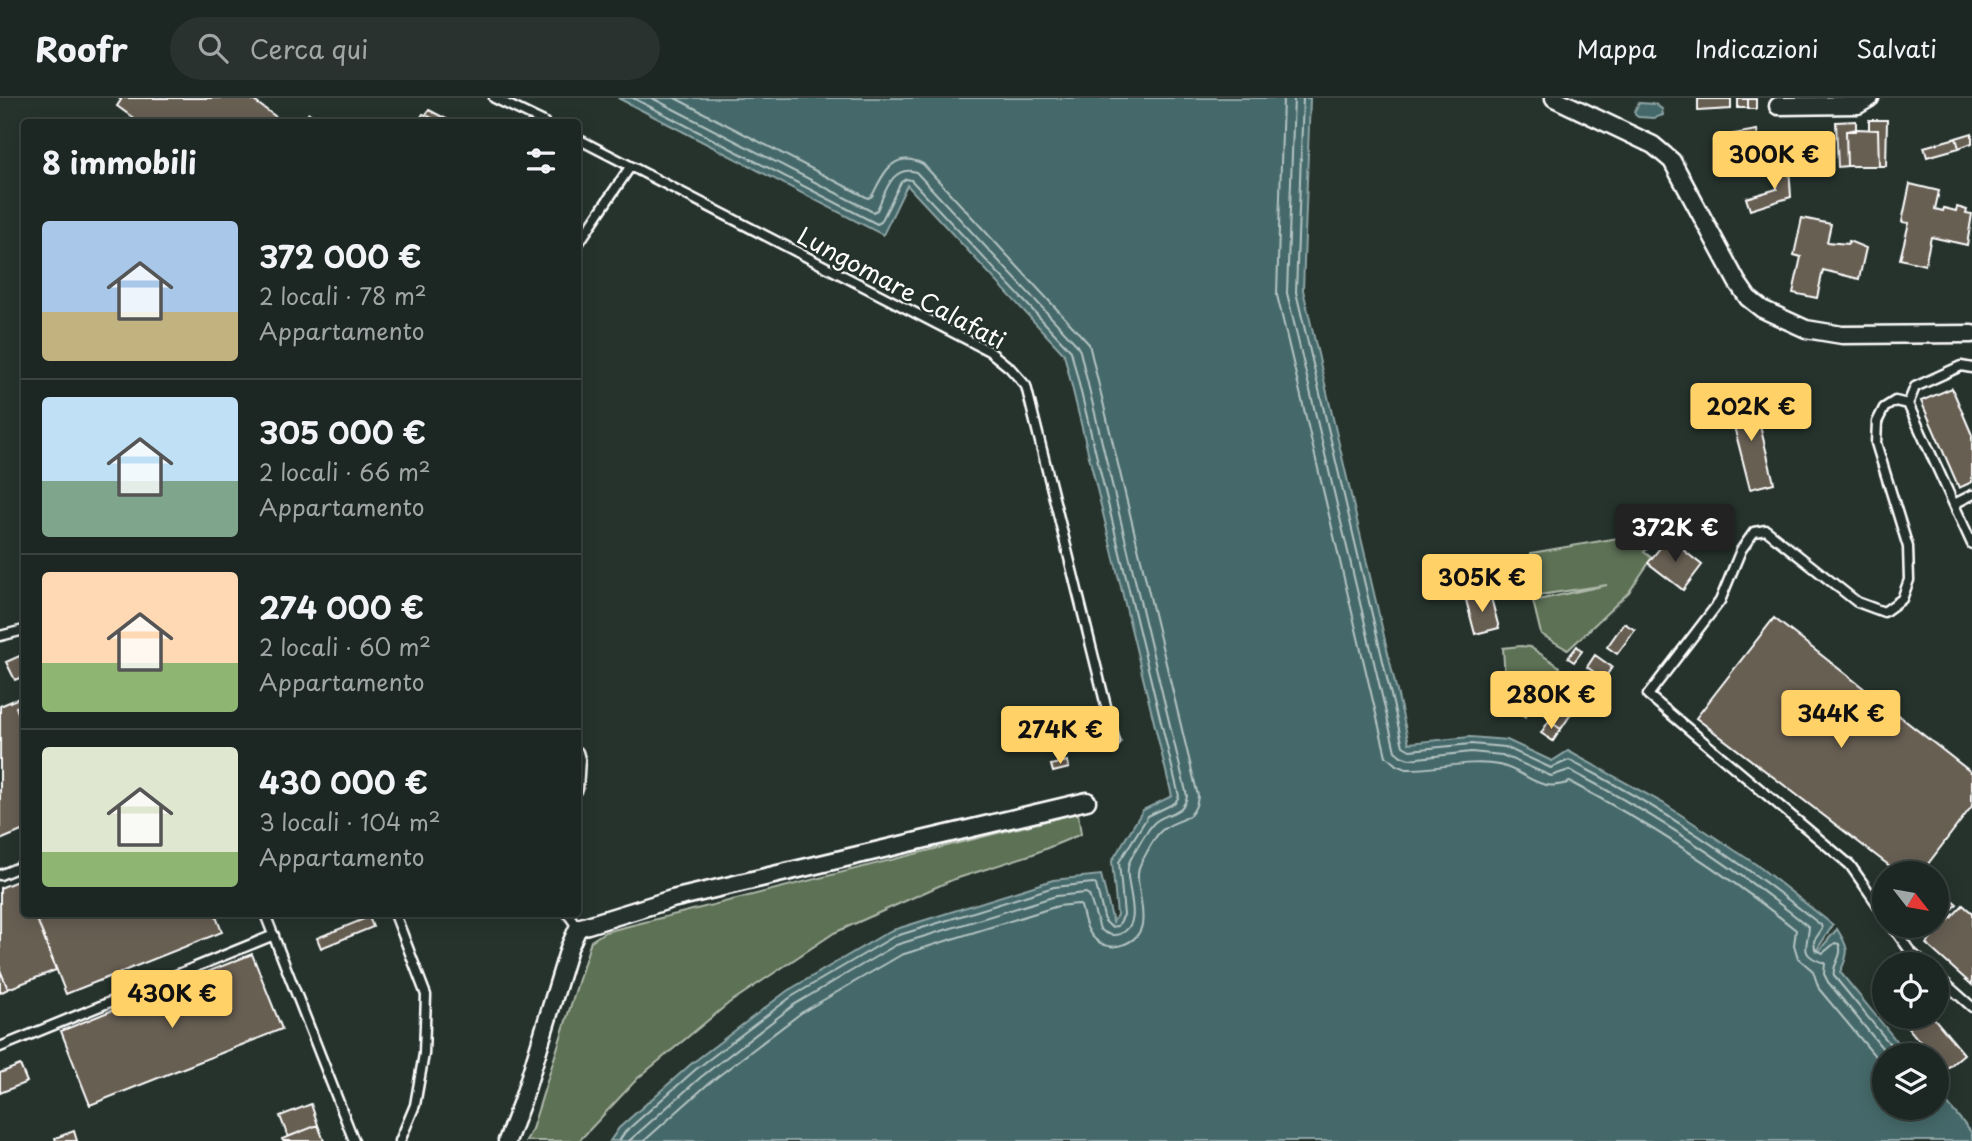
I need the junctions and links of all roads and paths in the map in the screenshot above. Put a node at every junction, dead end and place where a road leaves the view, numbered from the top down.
1 (494, 98) edge
2 (1554, 98) edge
3 (1870, 98) edge
4 (1778, 106) dead end
5 (538, 119) edge
6 (581, 141) edge
7 (630, 167) junction
8 (581, 240) edge
9 (1972, 334) edge
10 (1972, 368) edge
11 (1908, 404) junction
12 (1972, 495) edge
13 (1954, 504) junction
14 (1972, 544) edge
15 (21, 631) edge
16 (0, 636) edge
17 (1115, 742) dead end
18 (1087, 801) dead end
19 (21, 866) edge
20 (0, 875) edge
21 (1872, 896) edge
22 (266, 917) edge
23 (396, 917) edge
24 (570, 917) edge
25 (578, 928) junction
26 (274, 935) junction
27 (1949, 987) edge
28 (1972, 1007) edge
29 (0, 1047) edge
30 (354, 1141) edge
31 (400, 1141) edge
32 (507, 1141) edge

1 - 5 lane
2 - 9 street
3 - 4 street
6 - 7 lane, Lungomare Calafati
7 - 8 lane
7 - 17 lane, Lungomare Calafati
10 - 11 lane
11 - 13 lane
11 - 21 lane
12 - 13 lane
13 - 14 lane
15 - 16 lane
18 - 25 street
19 - 20 lane
22 - 26 lane
23 - 31 lane
24 - 25 lane
25 - 32 street
26 - 29 lane
26 - 30 lane
27 - 28 lane

